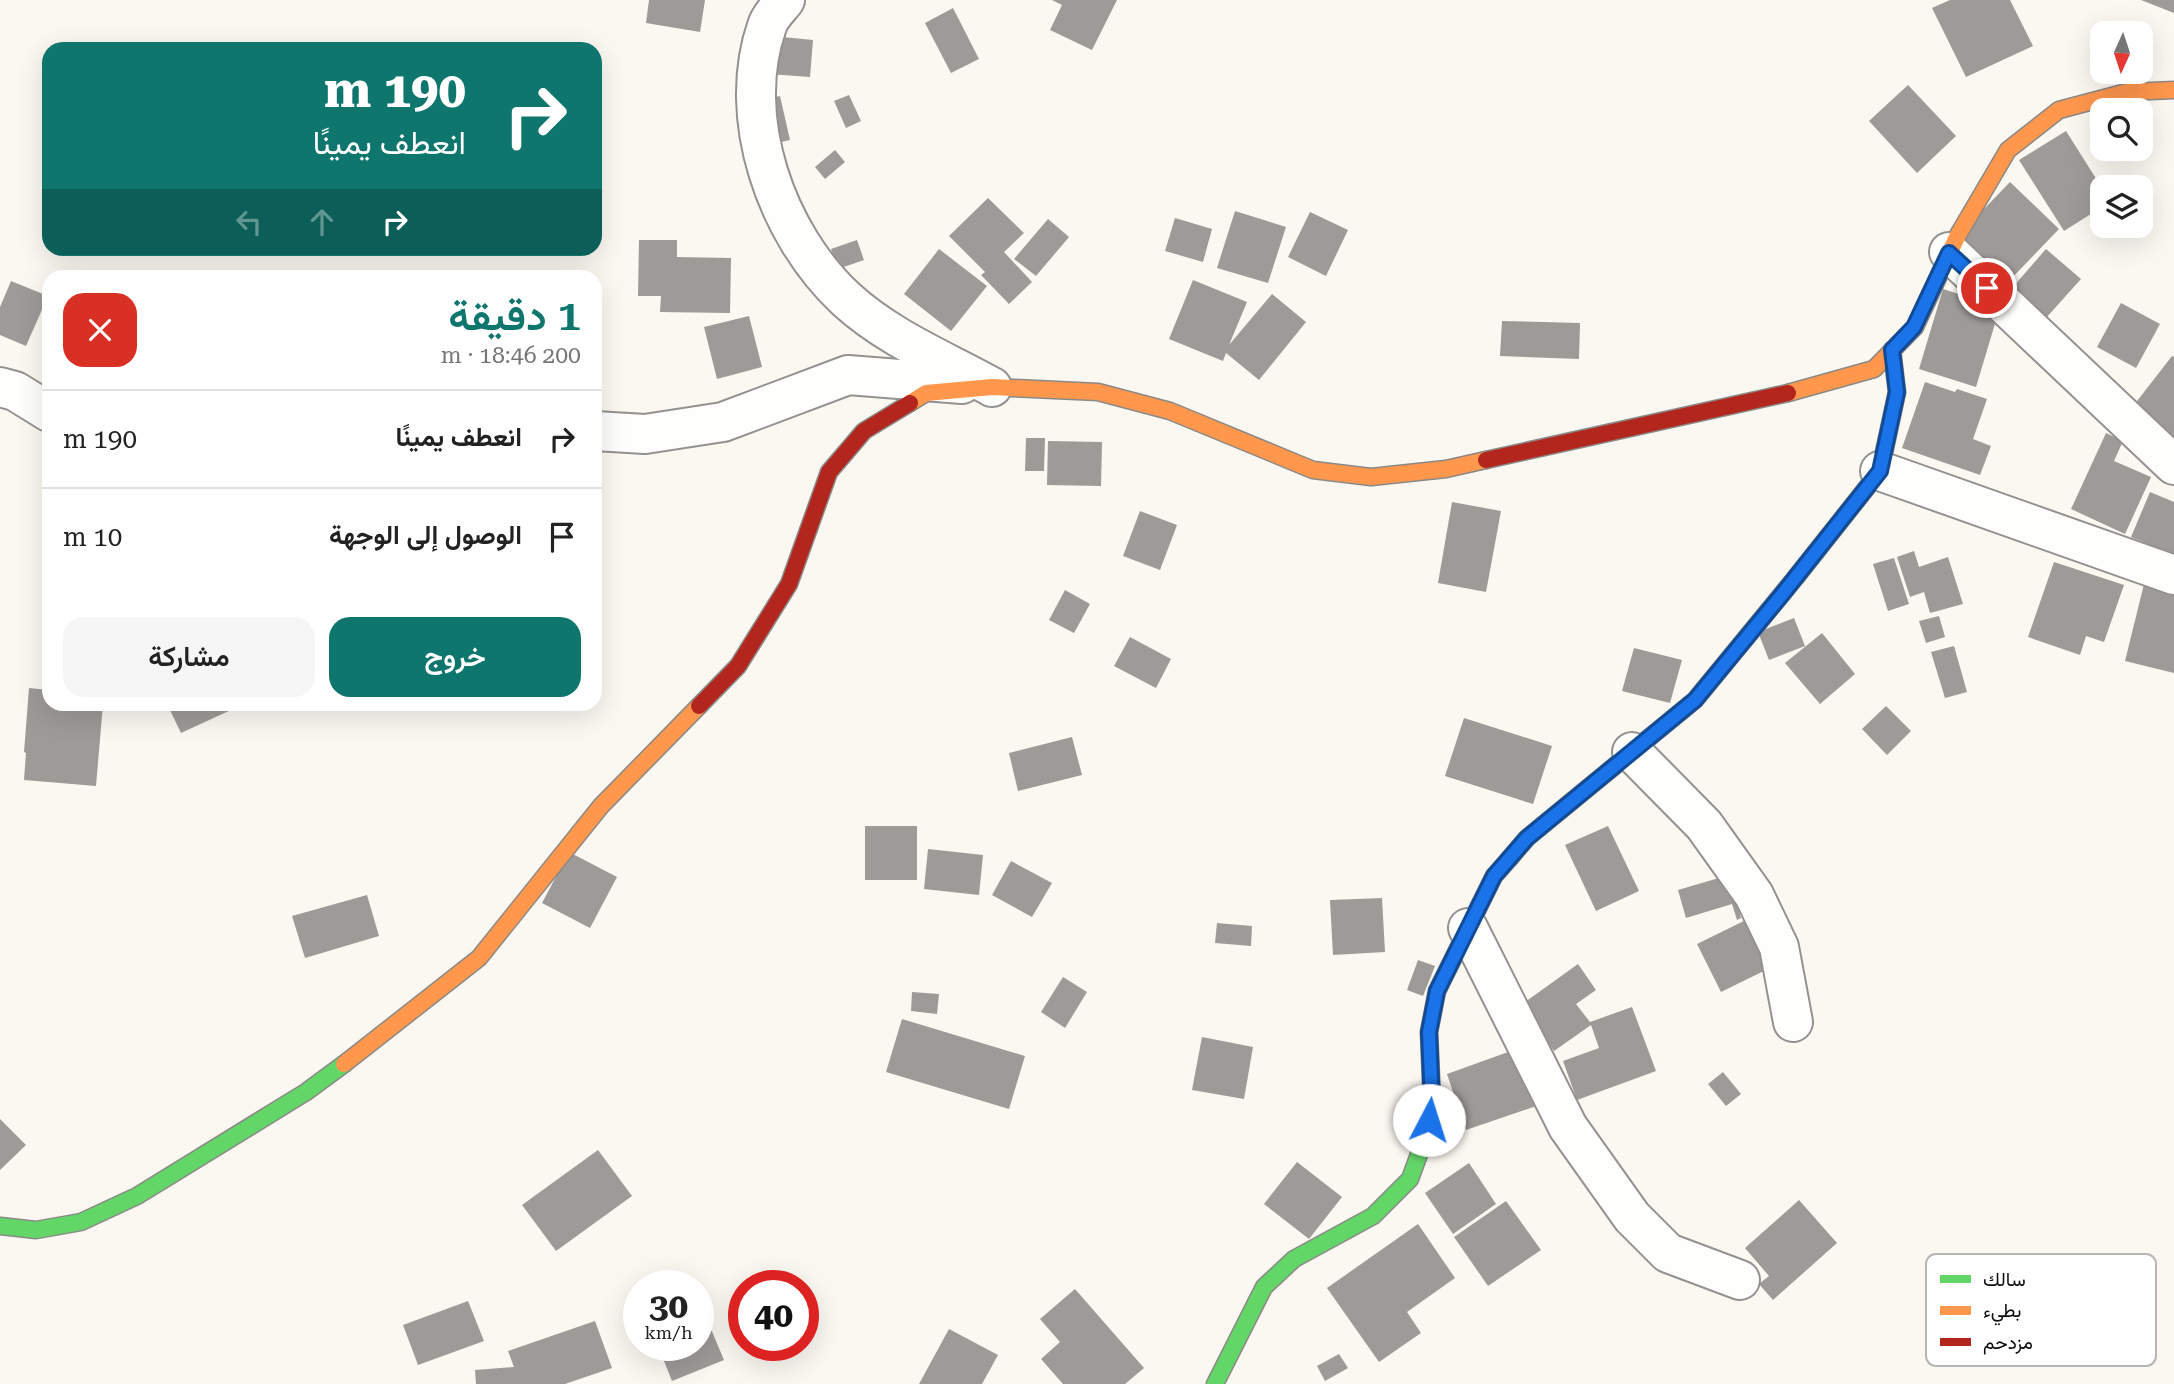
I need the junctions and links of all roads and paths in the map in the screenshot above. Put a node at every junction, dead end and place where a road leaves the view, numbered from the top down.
1 (785, 0) edge
2 (2174, 90) edge
3 (1949, 253) junction
4 (1892, 350) junction
5 (0, 387) edge
6 (992, 387) junction
7 (42, 408) edge
8 (602, 432) edge
9 (2174, 465) edge
10 (1880, 471) junction
11 (2174, 575) edge
12 (1632, 752) junction
13 (1468, 928) junction
14 (1793, 1022) dead end
15 (0, 1226) edge
16 (1740, 1280) dead end
17 (1215, 1384) edge

1 - 6 street
2 - 3 street
3 - 4 street
3 - 9 street
4 - 6 street
4 - 10 street
5 - 7 street
6 - 8 street
6 - 15 street
10 - 11 street
10 - 12 street
12 - 13 street
12 - 14 street
13 - 16 street
13 - 17 street

